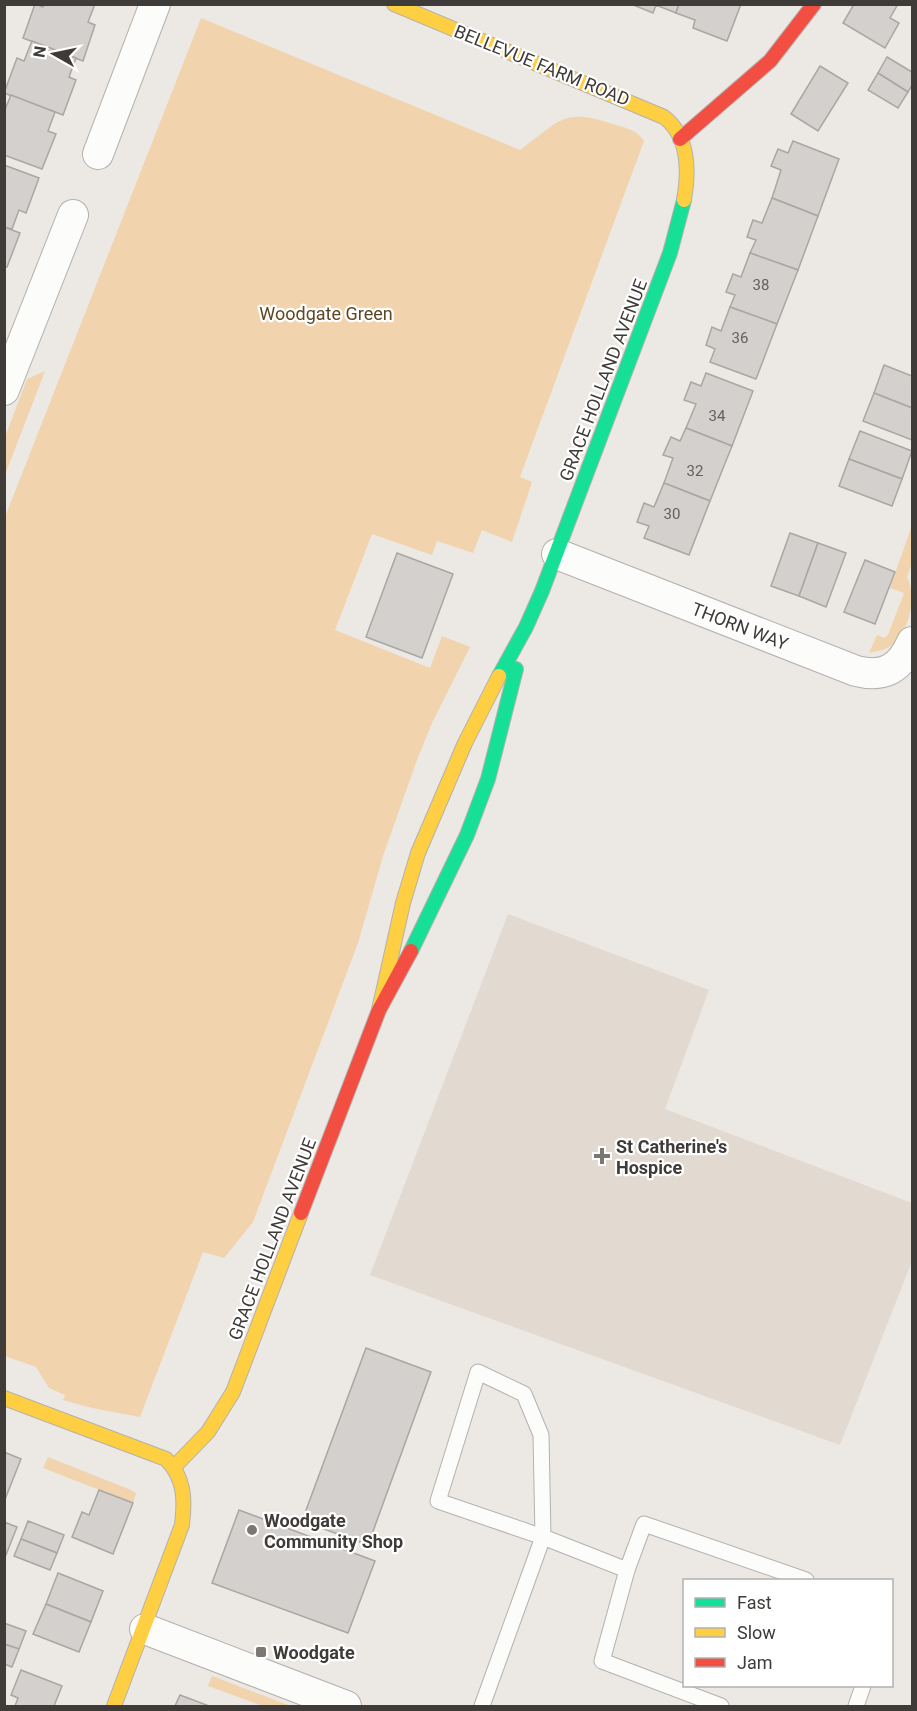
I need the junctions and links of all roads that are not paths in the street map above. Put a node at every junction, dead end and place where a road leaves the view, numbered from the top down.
1 (155, 4) edge
2 (394, 4) edge
3 (814, 4) edge
4 (680, 139) junction
5 (98, 154) dead end
6 (73, 215) dead end
7 (4, 390) edge
8 (557, 554) junction
9 (526, 627) junction
10 (912, 642) edge
11 (379, 1010) junction
12 (4, 1398) edge
13 (175, 1466) junction
14 (543, 1537) junction
15 (627, 1570) junction
16 (800, 1579) edge
17 (145, 1629) junction
18 (863, 1687) edge
19 (114, 1707) edge
20 (346, 1707) edge
21 (482, 1707) edge
22 (721, 1707) edge
23 (855, 1707) edge

1 - 5 street
2 - 4 street, BELLEVUE FARM ROAD
3 - 4 street
4 - 8 street, GRACE HOLLAND AVENUE
6 - 7 street
8 - 9 street, GRACE HOLLAND AVENUE
8 - 10 street, THORN WAY
9 - 11 street, GRACE HOLLAND AVENUE
9 - 11 street, GRACE HOLLAND AVENUE
11 - 13 street, GRACE HOLLAND AVENUE
12 - 13 street
13 - 17 street
14 - 14 lane
14 - 15 lane
14 - 21 lane
15 - 16 lane
15 - 22 lane
17 - 19 street
17 - 20 street
18 - 23 lane

